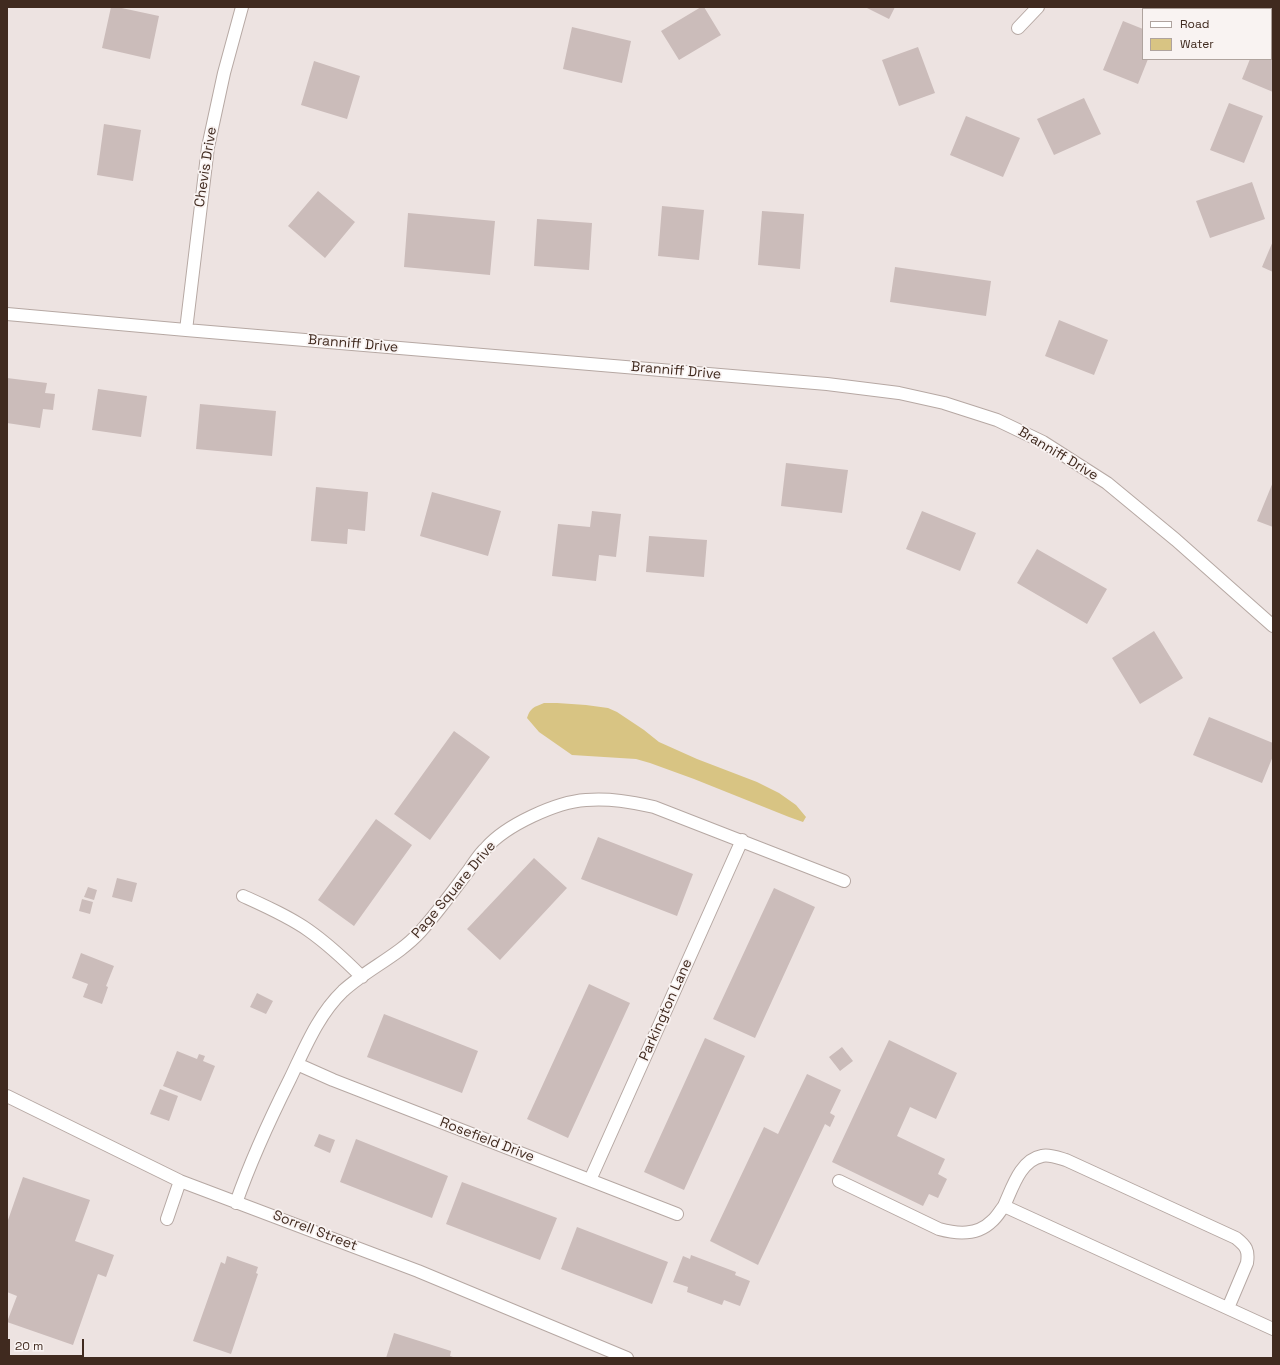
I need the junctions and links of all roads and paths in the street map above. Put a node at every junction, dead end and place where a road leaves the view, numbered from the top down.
1 (242, 7) edge
2 (1038, 7) edge
3 (1018, 28) dead end
4 (7, 314) edge
5 (186, 330) junction
6 (1273, 626) edge
7 (742, 840) junction
8 (844, 881) dead end
9 (243, 896) dead end
10 (362, 976) junction
11 (297, 1064) junction
12 (7, 1096) edge
13 (590, 1180) junction
14 (180, 1181) junction
15 (839, 1181) dead end
16 (236, 1203) junction
17 (1004, 1206) junction
18 (677, 1214) dead end
19 (167, 1219) dead end
20 (1228, 1308) junction
21 (1273, 1328) edge
22 (627, 1358) edge

1 - 5 street, Chevis Drive
2 - 3 street
4 - 5 street, Branniff Drive
5 - 6 street, Branniff Drive
7 - 8 street, Page Square Drive
7 - 10 street, Page Square Drive
7 - 13 street, Parkington Lane
9 - 10 street
10 - 11 street, Page Square Drive
11 - 13 street, Rosefield Drive
11 - 16 street, Page Square Drive
12 - 14 street, Sorrell Street
13 - 18 street, Rosefield Drive
14 - 16 street, Sorrell Street
14 - 19 street
15 - 17 street
16 - 22 street, Sorrell Street
17 - 20 street
17 - 20 street
20 - 21 street

